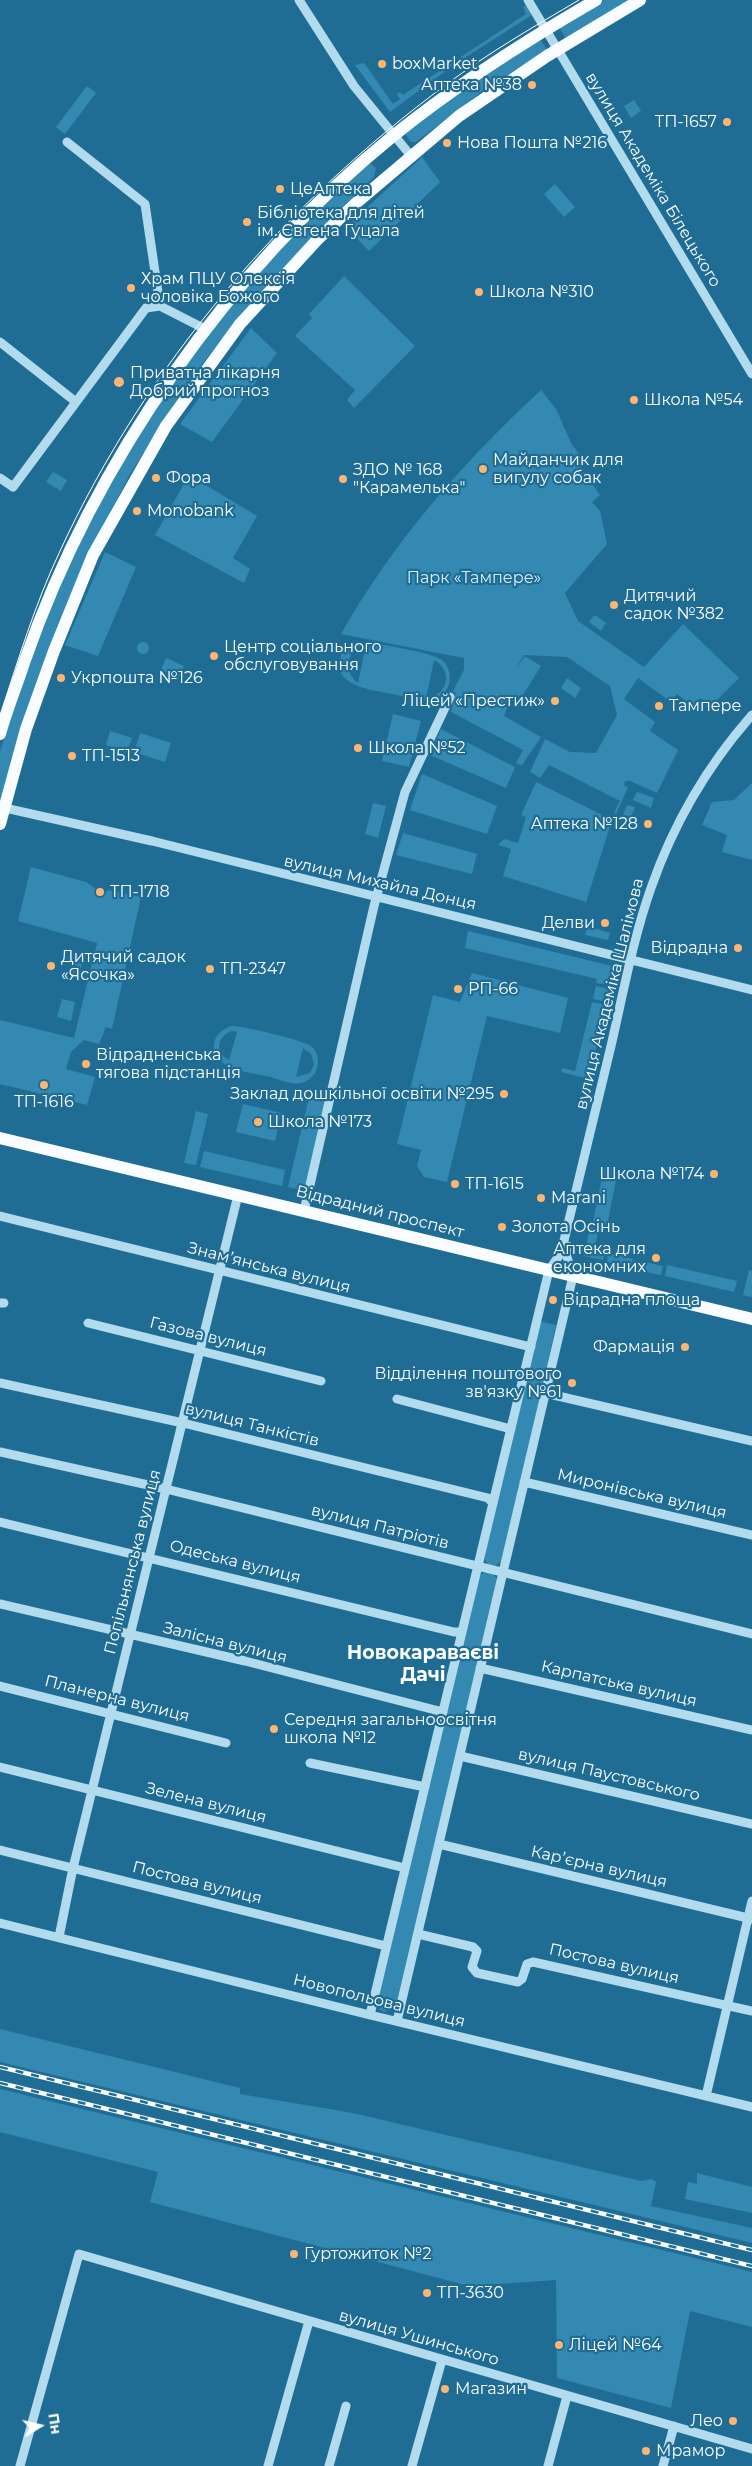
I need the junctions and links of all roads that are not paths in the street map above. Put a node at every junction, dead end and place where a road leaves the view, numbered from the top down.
1 (299, 0) edge
2 (528, 0) edge
3 (596, 0) edge
4 (640, 0) edge
5 (545, 29) junction
6 (557, 50) junction
7 (393, 136) junction
8 (68, 142) dead end
9 (411, 156) junction
10 (160, 306) junction
11 (204, 329) junction
12 (0, 342) edge
13 (752, 374) edge
14 (76, 402) junction
15 (0, 478) edge
16 (450, 698) dead end
17 (752, 715) edge
18 (752, 720) edge
19 (0, 734) edge
20 (2, 807) edge
21 (0, 824) edge
22 (376, 898) junction
23 (633, 960) junction
24 (752, 990) edge
25 (0, 1138) edge
26 (238, 1195) junction
27 (304, 1211) junction
28 (0, 1216) edge
29 (549, 1270) junction
30 (219, 1271) junction
31 (573, 1276) junction
32 (752, 1319) edge
33 (88, 1323) dead end
34 (531, 1347) junction
35 (200, 1350) junction
36 (321, 1380) dead end
37 (0, 1383) edge
38 (545, 1393) junction
39 (396, 1400) dead end
40 (183, 1423) junction
41 (511, 1428) junction
42 (752, 1441) edge
43 (0, 1452) edge
44 (524, 1482) junction
45 (166, 1489) junction
46 (493, 1504) junction
47 (0, 1522) edge
48 (752, 1535) edge
49 (149, 1557) junction
50 (478, 1568) junction
51 (503, 1573) junction
52 (0, 1604) edge
53 (462, 1632) junction
54 (752, 1634) edge
55 (130, 1636) junction
56 (480, 1668) junction
57 (0, 1686) edge
58 (443, 1712) junction
59 (111, 1713) junction
60 (752, 1730) edge
61 (226, 1743) dead end
62 (460, 1756) junction
63 (310, 1763) dead end
64 (0, 1767) edge
65 (425, 1787) junction
66 (93, 1789) junction
67 (752, 1824) edge
68 (439, 1844) junction
69 (0, 1850) edge
70 (73, 1868) junction
71 (405, 1868) junction
72 (752, 1901) edge
73 (750, 1918) edge
74 (0, 1922) edge
75 (418, 1934) junction
76 (59, 1937) junction
77 (386, 1946) junction
78 (727, 2005) junction
79 (752, 2011) edge
80 (370, 2015) junction
81 (397, 2021) junction
82 (706, 2096) junction
83 (752, 2107) edge
84 (309, 2321) junction
85 (442, 2360) junction
86 (567, 2396) junction
87 (346, 2406) dead end
88 (674, 2426) junction
89 (752, 2448) edge
90 (20, 2466) edge
91 (268, 2466) edge
92 (329, 2466) edge
93 (412, 2466) edge
94 (548, 2466) edge
95 (663, 2466) edge

1 - 7 street
2 - 5 street, вулиця Академіка Білецького
3 - 5 main road
4 - 6 main road
5 - 6 street, вулиця Академіка Білецького
5 - 7 main road
6 - 9 main road
6 - 13 street, вулиця Академіка Білецького
7 - 9 street
7 - 11 main road
8 - 10 street
9 - 20 main road
10 - 11 street
10 - 14 street
11 - 19 main road
12 - 14 street
14 - 15 street
16 - 22 street
17 - 23 street, вулиця Академіка Шалімова
18 - 23 street, вулиця Академіка Шалімова
20 - 21 main road
20 - 22 street, вулиця Михайла Донця
22 - 23 street, вулиця Михайла Донця
22 - 27 street
23 - 24 street, вулиця Михайла Донця
23 - 29 street, вулиця Академіка Шалімова
23 - 31 street, вулиця Академіка Шалімова
25 - 26 main road, Відрадний проспект
26 - 27 main road, Відрадний проспект
26 - 30 street, Попільнянська вулиця
27 - 29 main road, Відрадний проспект
28 - 30 street, Знамʼянська вулиця
29 - 31 main road, Відрадний проспект
29 - 34 street, вулиця Академіка Шалімова
30 - 34 street, Знамʼянська вулиця
30 - 35 street, Попільнянська вулиця
31 - 32 main road, Відрадний проспект
31 - 38 street
33 - 35 street, Газова вулиця
34 - 41 street, вулиця Академіка Шалімова
35 - 36 street, Газова вулиця
35 - 40 street, Попільнянська вулиця
37 - 40 street, вулиця Танкістів
38 - 42 street
38 - 44 street
39 - 41 street
40 - 45 street, Попільнянська вулиця
40 - 46 street, вулиця Танкістів
41 - 46 street, вулиця Академіка Шалімова
43 - 45 street, вулиця Патріотів
44 - 48 street, Миронівська вулиця
44 - 51 street
45 - 49 street, Попільнянська вулиця
45 - 50 street, вулиця Патріотів
46 - 50 street, вулиця Академіка Шалімова
47 - 49 street, Одеська вулиця
49 - 53 street, Одеська вулиця
49 - 55 street, Попільнянська вулиця
50 - 51 street, вулиця Патріотів
50 - 53 street, вулиця Академіка Шалімова
51 - 54 street, вулиця Патріотів
51 - 56 street
52 - 55 street, Залісна вулиця
53 - 58 street, вулиця Академіка Шалімова
55 - 58 street, Залісна вулиця
55 - 59 street, Попільнянська вулиця
56 - 60 street, Карпатська вулиця
56 - 62 street
57 - 59 street, Планерна вулиця
58 - 65 street, вулиця Академіка Шалімова
59 - 61 street, Планерна вулиця
59 - 66 street, Попільнянська вулиця
62 - 67 street, вулиця Паустовського
62 - 68 street
63 - 65 street
64 - 66 street, Зелена вулиця
65 - 71 street, вулиця Академіка Шалімова
66 - 70 street, Попільнянська вулиця
66 - 71 street, Зелена вулиця
68 - 73 street, Карʼєрна вулиця
68 - 75 street
69 - 70 street, Постова вулиця
70 - 76 street, Попільнянська вулиця
70 - 77 street, Постова вулиця
71 - 77 street, вулиця Академіка Шалімова
72 - 73 street
73 - 78 street
74 - 76 street, Новопольова вулиця
75 - 78 street, Постова вулиця
75 - 81 street
76 - 80 street, Новопольова вулиця
77 - 80 street, вулиця Академіка Шалімова
78 - 79 street, Постова вулиця
78 - 82 street
80 - 81 street, Новопольова вулиця
81 - 82 street, Новопольова вулиця
82 - 83 street, Новопольова вулиця
84 - 85 street, вулиця Ушинського
84 - 90 street, вулиця Ушинського
84 - 91 street
85 - 86 street, вулиця Ушинського
85 - 93 street
86 - 88 street, вулиця Ушинського
86 - 94 street
87 - 92 street
88 - 89 street, вулиця Ушинського
88 - 95 street

